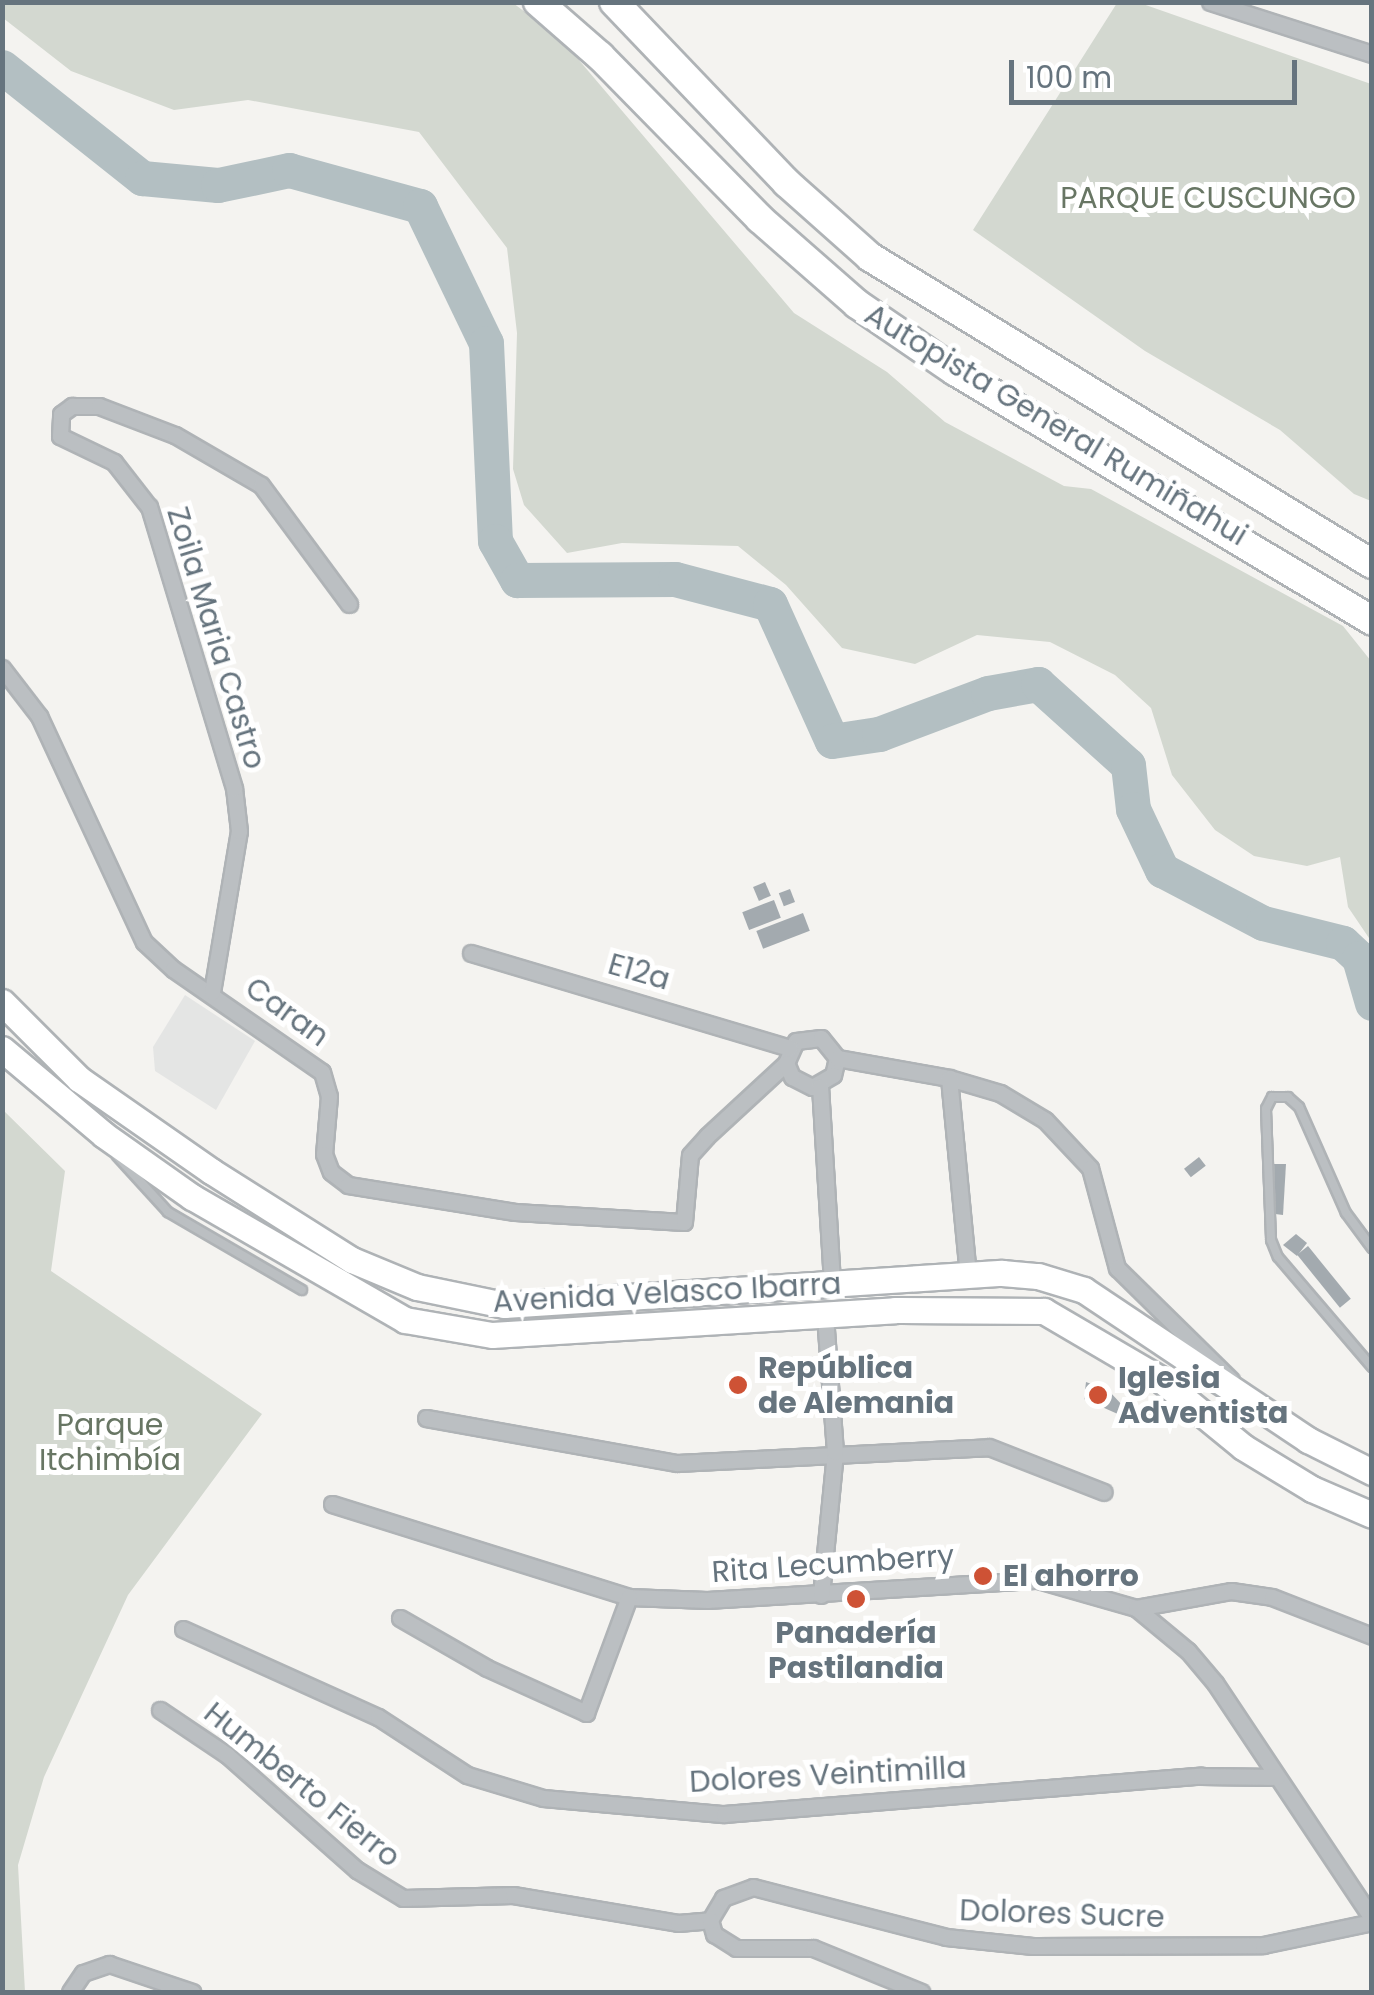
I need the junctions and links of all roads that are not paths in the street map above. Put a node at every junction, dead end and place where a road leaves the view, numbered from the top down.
1 (538, 2) edge
2 (614, 2) edge
3 (1210, 2) edge
4 (1366, 52) edge
5 (1372, 564) edge
6 (349, 604) dead end
7 (1372, 621) edge
8 (2, 668) edge
9 (471, 953) dead end
10 (212, 992) junction
11 (2, 1002) edge
12 (2, 1049) edge
13 (788, 1055) junction
14 (837, 1058) junction
15 (949, 1078) junction
16 (820, 1086) junction
17 (104, 1135) junction
18 (1372, 1248) edge
19 (968, 1275) junction
20 (832, 1284) junction
21 (302, 1290) dead end
22 (825, 1316) junction
23 (1372, 1367) edge
24 (1246, 1398) junction
25 (426, 1418) dead end
26 (835, 1452) junction
27 (1372, 1472) edge
28 (1104, 1492) dead end
29 (332, 1504) dead end
30 (1372, 1515) edge
31 (821, 1595) junction
32 (629, 1597) junction
33 (1136, 1608) junction
34 (400, 1618) dead end
35 (183, 1629) dead end
36 (1372, 1636) edge
37 (160, 1710) dead end
38 (1277, 1777) junction
39 (710, 1920) junction
40 (1372, 1920) edge
41 (71, 1988) edge
42 (192, 1992) edge
43 (922, 1992) edge

1 - 7 highway, Autopista General Rumiñahui
2 - 5 highway, Autopista General Rumiñahui
3 - 4 street
6 - 10 street, Zoila Maria Castro
8 - 10 street, Caran
9 - 13 street, E12a
10 - 13 street, Caran
11 - 20 main road, Avenida Velasco Ibarra
12 - 17 main road, Avenida Velasco Ibarra
13 - 14 street
13 - 16 street
14 - 15 street
14 - 16 street
15 - 19 street
15 - 24 street
16 - 20 street
17 - 21 lane
17 - 22 main road, Avenida Velasco Ibarra
18 - 23 lane
19 - 20 main road, Avenida Velasco Ibarra
19 - 24 main road, Avenida Velasco Ibarra
22 - 26 street
22 - 30 main road, Avenida Velasco Ibarra
24 - 27 main road, Avenida Velasco Ibarra
25 - 26 street
26 - 28 street
26 - 31 street
29 - 32 street, Rita Lecumberry
31 - 32 street, Rita Lecumberry
31 - 33 street, Rita Lecumberry
32 - 34 street
33 - 36 street
33 - 38 street, Rita Lecumberry
35 - 38 street, Dolores Veintimilla
37 - 39 street, Humberto Fierro
38 - 40 street, Rita Lecumberry
39 - 40 street, Dolores Sucre
39 - 43 street
41 - 42 street

